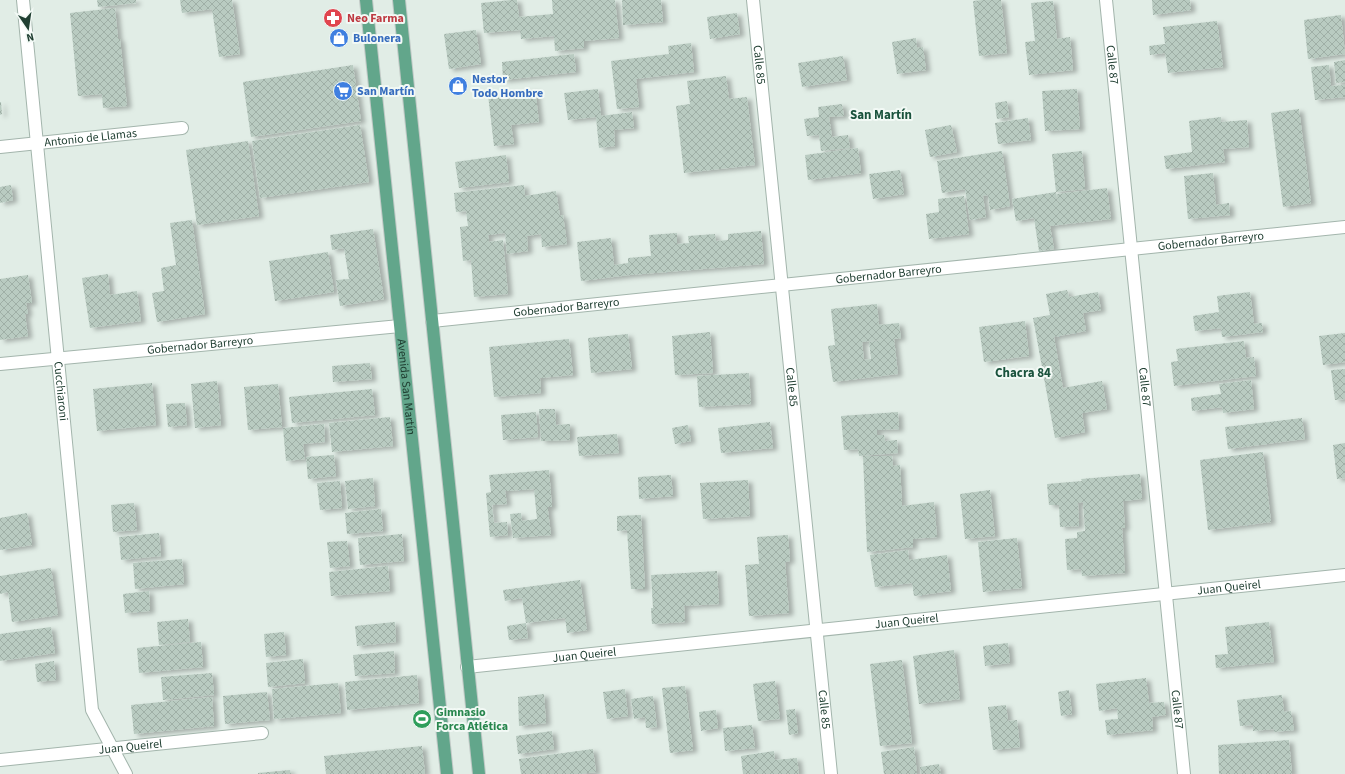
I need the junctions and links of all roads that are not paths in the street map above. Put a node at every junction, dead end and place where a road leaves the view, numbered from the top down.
1 (23, 0) edge
2 (366, 0) edge
3 (399, 0) edge
4 (753, 0) edge
5 (1106, 0) edge
6 (182, 128) dead end
7 (37, 143) junction
8 (0, 147) edge
9 (1345, 227) edge
10 (1131, 249) junction
11 (781, 285) junction
12 (432, 322) junction
13 (400, 326) junction
14 (59, 358) junction
15 (0, 364) edge
16 (1345, 575) edge
17 (1165, 594) junction
18 (816, 630) junction
19 (467, 666) junction
20 (262, 733) dead end
21 (112, 749) junction
22 (0, 760) edge
23 (126, 774) edge
24 (447, 774) edge
25 (479, 774) edge
26 (831, 774) edge
27 (1184, 774) edge

1 - 7 street, Cucchiaroni
2 - 13 main road, Avenida San Martín
3 - 12 main road
4 - 11 street, Calle 85
5 - 10 street, Calle 87
6 - 7 street, Antonio de Llamas
7 - 8 street, Antonio de Llamas
7 - 14 street, Cucchiaroni
9 - 10 street, Gobernador Barreyro
10 - 11 street, Gobernador Barreyro
10 - 17 street, Calle 87
11 - 12 street, Gobernador Barreyro
11 - 18 street, Calle 85
12 - 19 main road
13 - 14 street, Gobernador Barreyro
13 - 24 main road, Avenida San Martín
14 - 15 street, Gobernador Barreyro
14 - 21 street, Cucchiaroni
16 - 17 street, Juan Queirel
17 - 18 street, Juan Queirel
17 - 27 street, Calle 87
18 - 19 street, Juan Queirel
18 - 26 street, Calle 85
19 - 25 main road
20 - 21 street, Juan Queirel
21 - 22 street, Juan Queirel
21 - 23 street, Cucchiaroni

